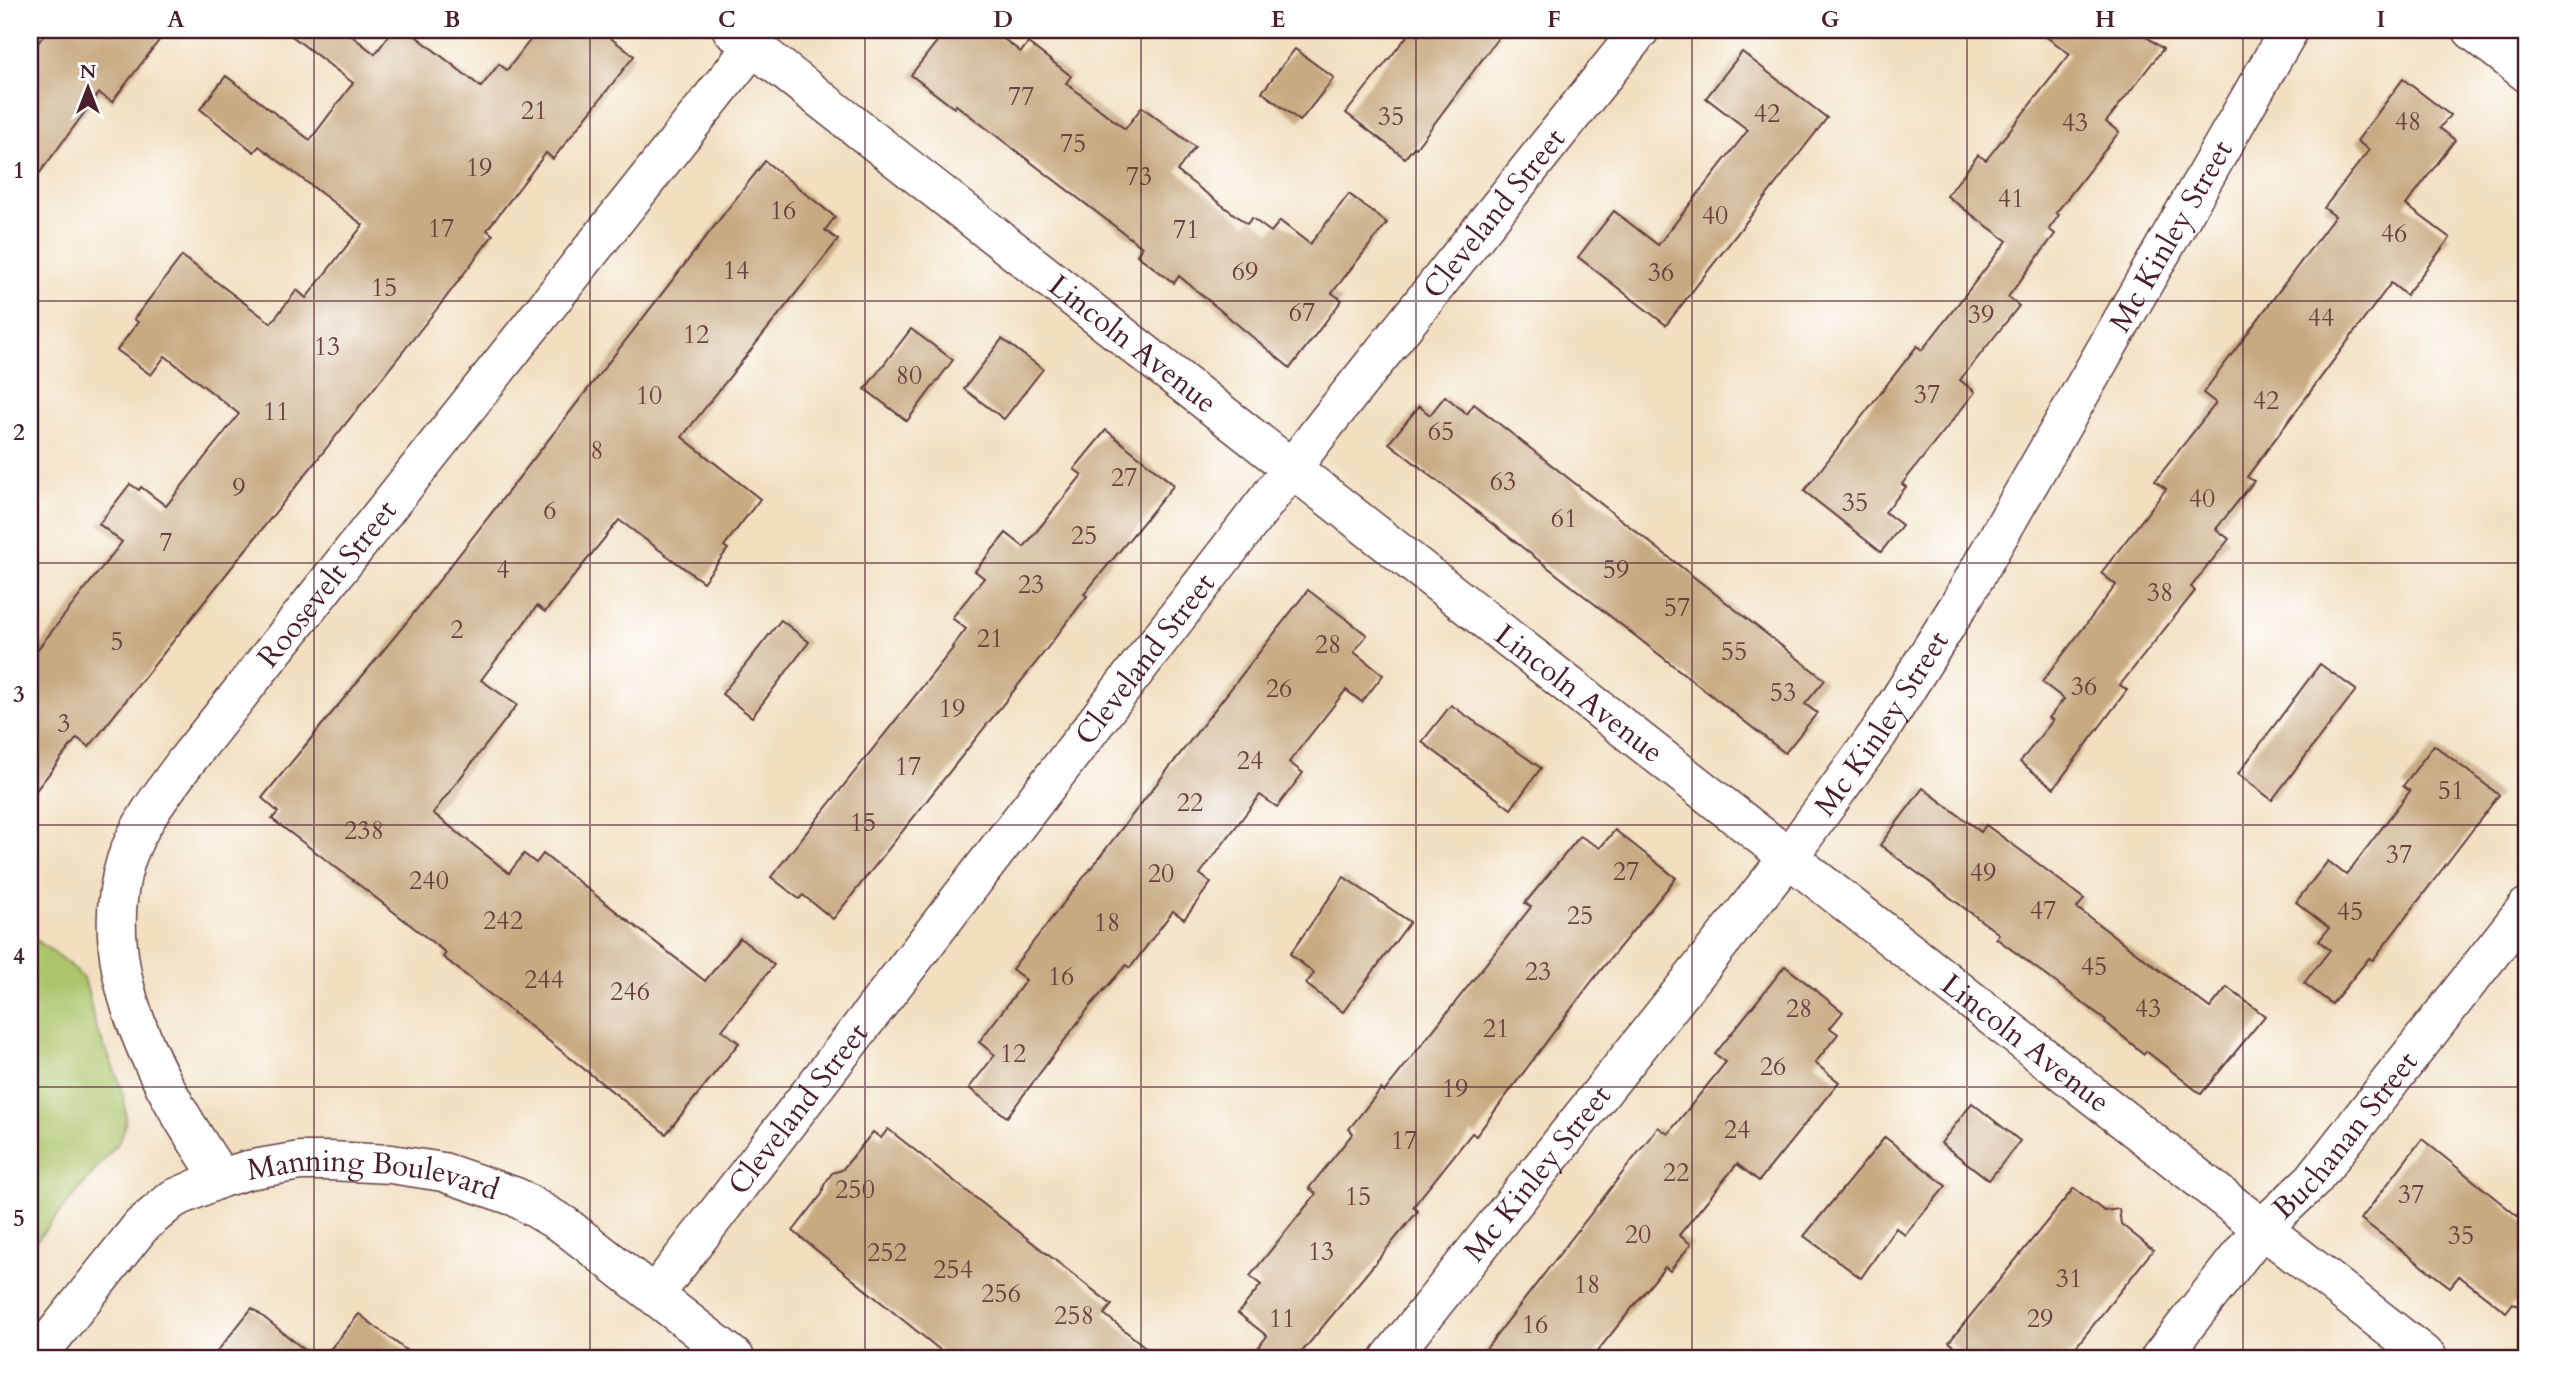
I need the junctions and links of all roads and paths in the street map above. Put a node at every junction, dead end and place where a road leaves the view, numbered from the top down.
1 (1640, 30) edge
2 (2289, 30) edge
3 (2472, 30) edge
4 (742, 38) edge
5 (2527, 73) edge
6 (1291, 469) junction
7 (1788, 858) junction
8 (2527, 907) edge
9 (221, 1178) junction
10 (2261, 1229) junction
11 (655, 1294) junction
12 (36, 1358) edge
13 (735, 1358) edge
14 (1390, 1358) edge
15 (2160, 1358) edge
16 (2428, 1358) edge

1 - 6 street, Cleveland Street
2 - 7 street, Mc Kinley Street
3 - 5 street
4 - 6 street, Lincoln Avenue
4 - 9 street, Roosevelt Street
6 - 7 street, Lincoln Avenue
6 - 11 street, Cleveland Street
7 - 10 street, Lincoln Avenue
7 - 14 street, Mc Kinley Street
8 - 10 street, Buchanan Street
9 - 11 street, Manning Boulevard
9 - 12 street, Manning Boulevard
10 - 15 street, Buchanan Street
10 - 16 street, Lincoln Avenue
11 - 13 street, Manning Boulevard

